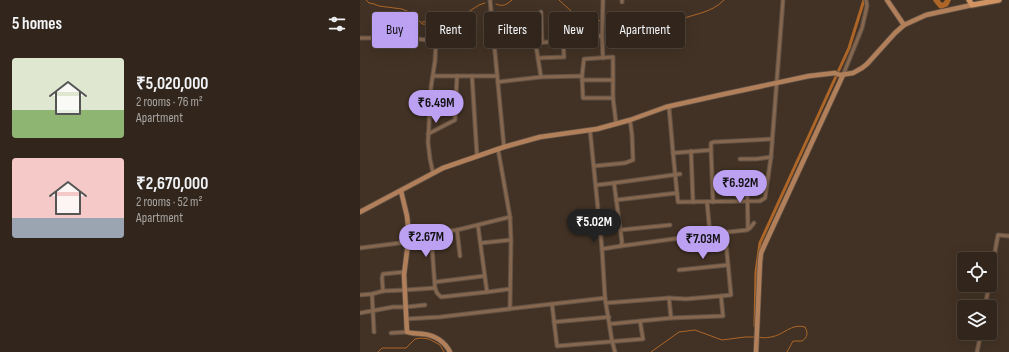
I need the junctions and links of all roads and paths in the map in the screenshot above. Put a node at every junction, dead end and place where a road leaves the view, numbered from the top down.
1 (602, 0) edge
2 (783, 0) edge
3 (866, 0) edge
4 (887, 0) edge
5 (998, 0) edge
6 (491, 1) edge
7 (970, 2) edge
8 (541, 12) dead end
9 (904, 25) junction
10 (598, 36) edge
11 (602, 36) junction
12 (360, 38) edge
13 (426, 40) edge
14 (542, 42) junction
15 (549, 42) edge
16 (435, 48) edge
17 (563, 48) edge
18 (538, 58) junction
19 (603, 58) junction
20 (841, 75) junction
21 (433, 76) junction
22 (457, 76) junction
23 (472, 76) junction
24 (497, 76) junction
25 (582, 76) junction
26 (541, 77) junction
27 (582, 80) junction
28 (613, 80) junction
29 (498, 82) junction
30 (777, 83) junction
31 (613, 98) junction
32 (669, 107) junction
33 (630, 120) junction
34 (616, 123) junction
35 (590, 130) junction
36 (428, 134) junction
37 (772, 139) junction
38 (504, 147) junction
39 (498, 149) junction
40 (711, 150) junction
41 (691, 151) junction
42 (673, 153) junction
43 (477, 156) junction
44 (771, 157) junction
45 (740, 159) dead end
46 (594, 166) junction
47 (434, 173) junction
48 (680, 174) dead end
49 (676, 175) junction
50 (733, 177) dead end
51 (768, 178) junction
52 (747, 179) junction
53 (614, 183) junction
54 (597, 185) junction
55 (401, 190) junction
56 (677, 193) junction
57 (616, 200) junction
58 (747, 201) junction
59 (693, 202) junction
60 (707, 202) junction
61 (713, 202) junction
62 (360, 212) edge
63 (510, 217) junction
64 (754, 223) dead end
65 (670, 225) dead end
66 (478, 226) junction
67 (748, 229) junction
68 (457, 230) junction
69 (620, 230) junction
70 (431, 233) junction
71 (725, 233) junction
72 (710, 234) junction
73 (409, 235) junction
74 (1009, 236) edge
75 (511, 240) junction
76 (408, 242) junction
77 (480, 242) junction
78 (622, 246) junction
79 (360, 248) edge
80 (602, 249) junction
81 (995, 252) edge
82 (460, 256) dead end
83 (728, 265) junction
84 (679, 270) dead end
85 (404, 272) junction
86 (484, 276) junction
87 (435, 282) junction
88 (435, 288) junction
89 (510, 289) junction
90 (405, 290) junction
91 (383, 291) junction
92 (487, 292) junction
93 (372, 294) junction
94 (360, 295) edge
95 (721, 296) junction
96 (605, 298) junction
97 (669, 298) junction
98 (606, 303) junction
99 (552, 304) junction
100 (425, 305) dead end
101 (406, 307) junction
102 (510, 309) junction
103 (373, 311) junction
104 (360, 313) edge
105 (609, 317) junction
106 (671, 318) junction
107 (406, 319) junction
108 (640, 321) junction
109 (554, 322) junction
110 (610, 324) junction
111 (374, 332) dead end
112 (407, 332) junction
113 (391, 333) dead end
114 (980, 340) edge
115 (612, 341) junction
116 (756, 350) edge
117 (450, 352) edge
118 (615, 352) edge
119 (977, 352) edge

1 - 11 street
2 - 30 street
3 - 20 street
4 - 9 main road
5 - 7 main road
6 - 24 street
7 - 9 main road
8 - 14 street
9 - 20 main road
10 - 11 street
11 - 19 street
12 - 13 street
14 - 15 street
14 - 18 street
16 - 21 street
17 - 18 street
18 - 26 street
19 - 25 street
19 - 28 street
20 - 30 main road
20 - 116 main road
21 - 22 street
21 - 36 street
22 - 23 street
22 - 36 street
23 - 24 street
23 - 43 street
24 - 29 street
25 - 26 street
25 - 27 street
26 - 29 street
27 - 28 street
27 - 31 street
28 - 31 street
29 - 38 street
30 - 32 main road
30 - 37 street
31 - 34 street
32 - 33 main road
32 - 42 street
33 - 34 main road
33 - 46 street
34 - 35 main road
35 - 38 main road
35 - 46 street
36 - 47 street
37 - 40 street
37 - 44 street
38 - 39 main road
39 - 43 main road
39 - 63 street
40 - 41 street
40 - 61 street
41 - 42 street
41 - 59 street
42 - 49 street
43 - 47 main road
44 - 45 street
44 - 51 street
46 - 54 street
47 - 55 main road
48 - 49 street
49 - 53 street
49 - 56 street
50 - 52 street
51 - 52 street
51 - 58 street
52 - 58 street
53 - 54 street
53 - 57 street
54 - 80 street
55 - 62 main road
55 - 73 main road
56 - 57 street
56 - 59 street
57 - 69 street
58 - 61 street
58 - 67 street
59 - 60 street
60 - 61 street
60 - 72 street
63 - 66 street
63 - 75 street
64 - 67 street
65 - 69 street
66 - 68 street
66 - 77 street
67 - 71 street
68 - 70 street
68 - 82 street
69 - 78 street
70 - 73 street
70 - 87 street
71 - 72 street
71 - 83 street
72 - 78 street
73 - 76 main road
74 - 81 street
75 - 77 street
75 - 89 street
76 - 79 street
76 - 85 main road
77 - 86 street
78 - 80 street
80 - 96 street
83 - 84 street
83 - 95 street
85 - 90 main road
85 - 91 street
86 - 87 street
86 - 92 street
87 - 88 street
88 - 90 street
88 - 92 street
89 - 92 street
89 - 102 street
90 - 91 street
90 - 101 main road
91 - 93 street
93 - 94 street
93 - 103 street
95 - 97 street
95 - 106 street
96 - 98 street
96 - 99 street
97 - 98 street
97 - 106 street
98 - 105 street
99 - 102 street
99 - 109 street
100 - 101 street
101 - 103 street
101 - 107 main road
102 - 107 street
103 - 104 street
103 - 111 street
105 - 109 street
105 - 110 street
106 - 108 street
107 - 112 main road
108 - 110 street
108 - 115 street
109 - 115 street
110 - 115 street
112 - 113 street
112 - 117 main road
114 - 119 street
115 - 118 street

